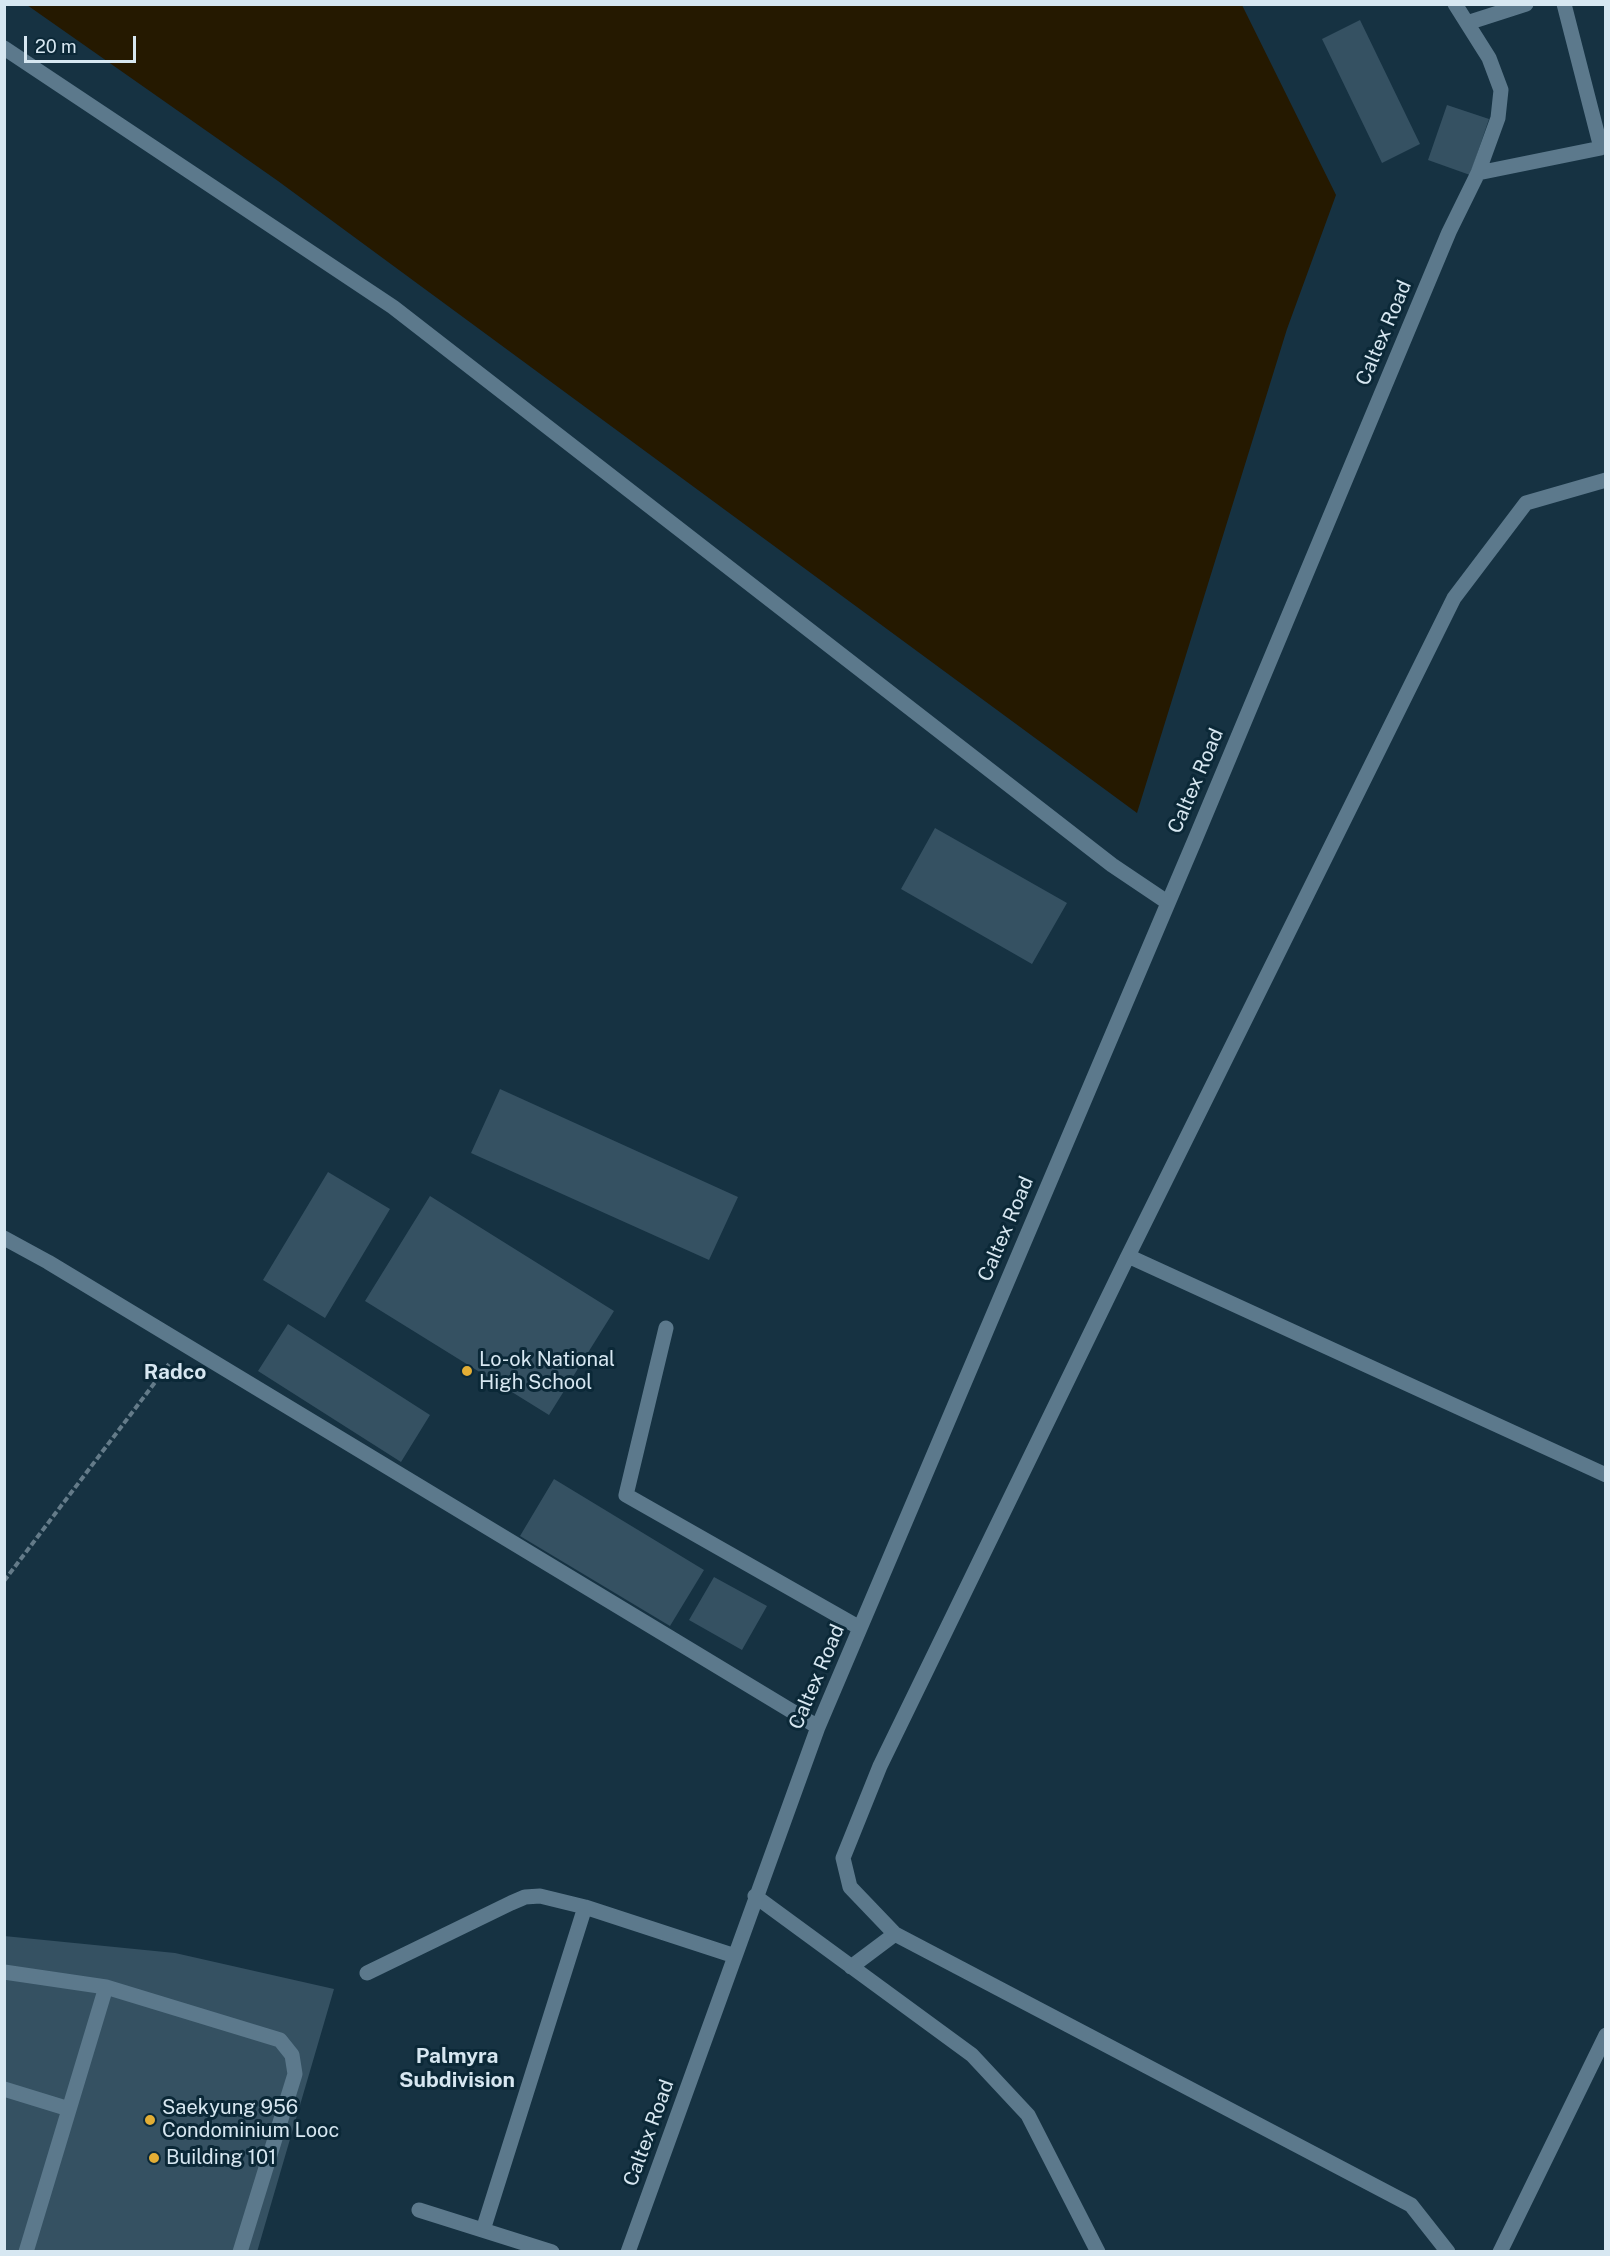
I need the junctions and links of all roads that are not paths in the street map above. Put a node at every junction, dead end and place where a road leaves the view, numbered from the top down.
1 (1455, 4) edge
2 (1526, 4) edge
3 (1564, 4) edge
4 (1467, 23) junction
5 (4, 48) edge
6 (1478, 173) junction
7 (1605, 480) edge
8 (1167, 902) junction
9 (4, 1238) edge
10 (1128, 1256) junction
11 (666, 1328) dead end
12 (1605, 1475) edge
13 (860, 1628) junction
14 (818, 1726) junction
15 (755, 1896) junction
16 (585, 1907) junction
17 (895, 1934) junction
18 (735, 1956) junction
19 (851, 1967) junction
20 (4, 1972) edge
21 (367, 1973) dead end
22 (106, 1988) junction
23 (1605, 2035) edge
24 (4, 2089) edge
25 (69, 2109) junction
26 (419, 2210) dead end
27 (483, 2230) junction
28 (26, 2252) edge
29 (240, 2252) edge
30 (552, 2252) edge
31 (628, 2252) edge
32 (1098, 2252) edge
33 (1448, 2252) edge
34 (1500, 2252) edge

1 - 4 street, Caltex Road
2 - 4 street
3 - 6 street
4 - 6 street, Caltex Road
5 - 8 street
6 - 8 street, Caltex Road
7 - 10 street
8 - 13 street, Caltex Road
9 - 14 street
10 - 12 street
10 - 17 street
11 - 13 street
13 - 14 street, Caltex Road
14 - 15 street, Caltex Road
15 - 18 street, Caltex Road
15 - 19 street
16 - 18 street
16 - 21 street
16 - 27 street
17 - 19 street
17 - 33 street
18 - 31 street, Caltex Road
19 - 32 street
20 - 22 street
22 - 25 street
22 - 29 street
23 - 34 street
24 - 25 street
25 - 28 street
26 - 27 street
27 - 30 street

